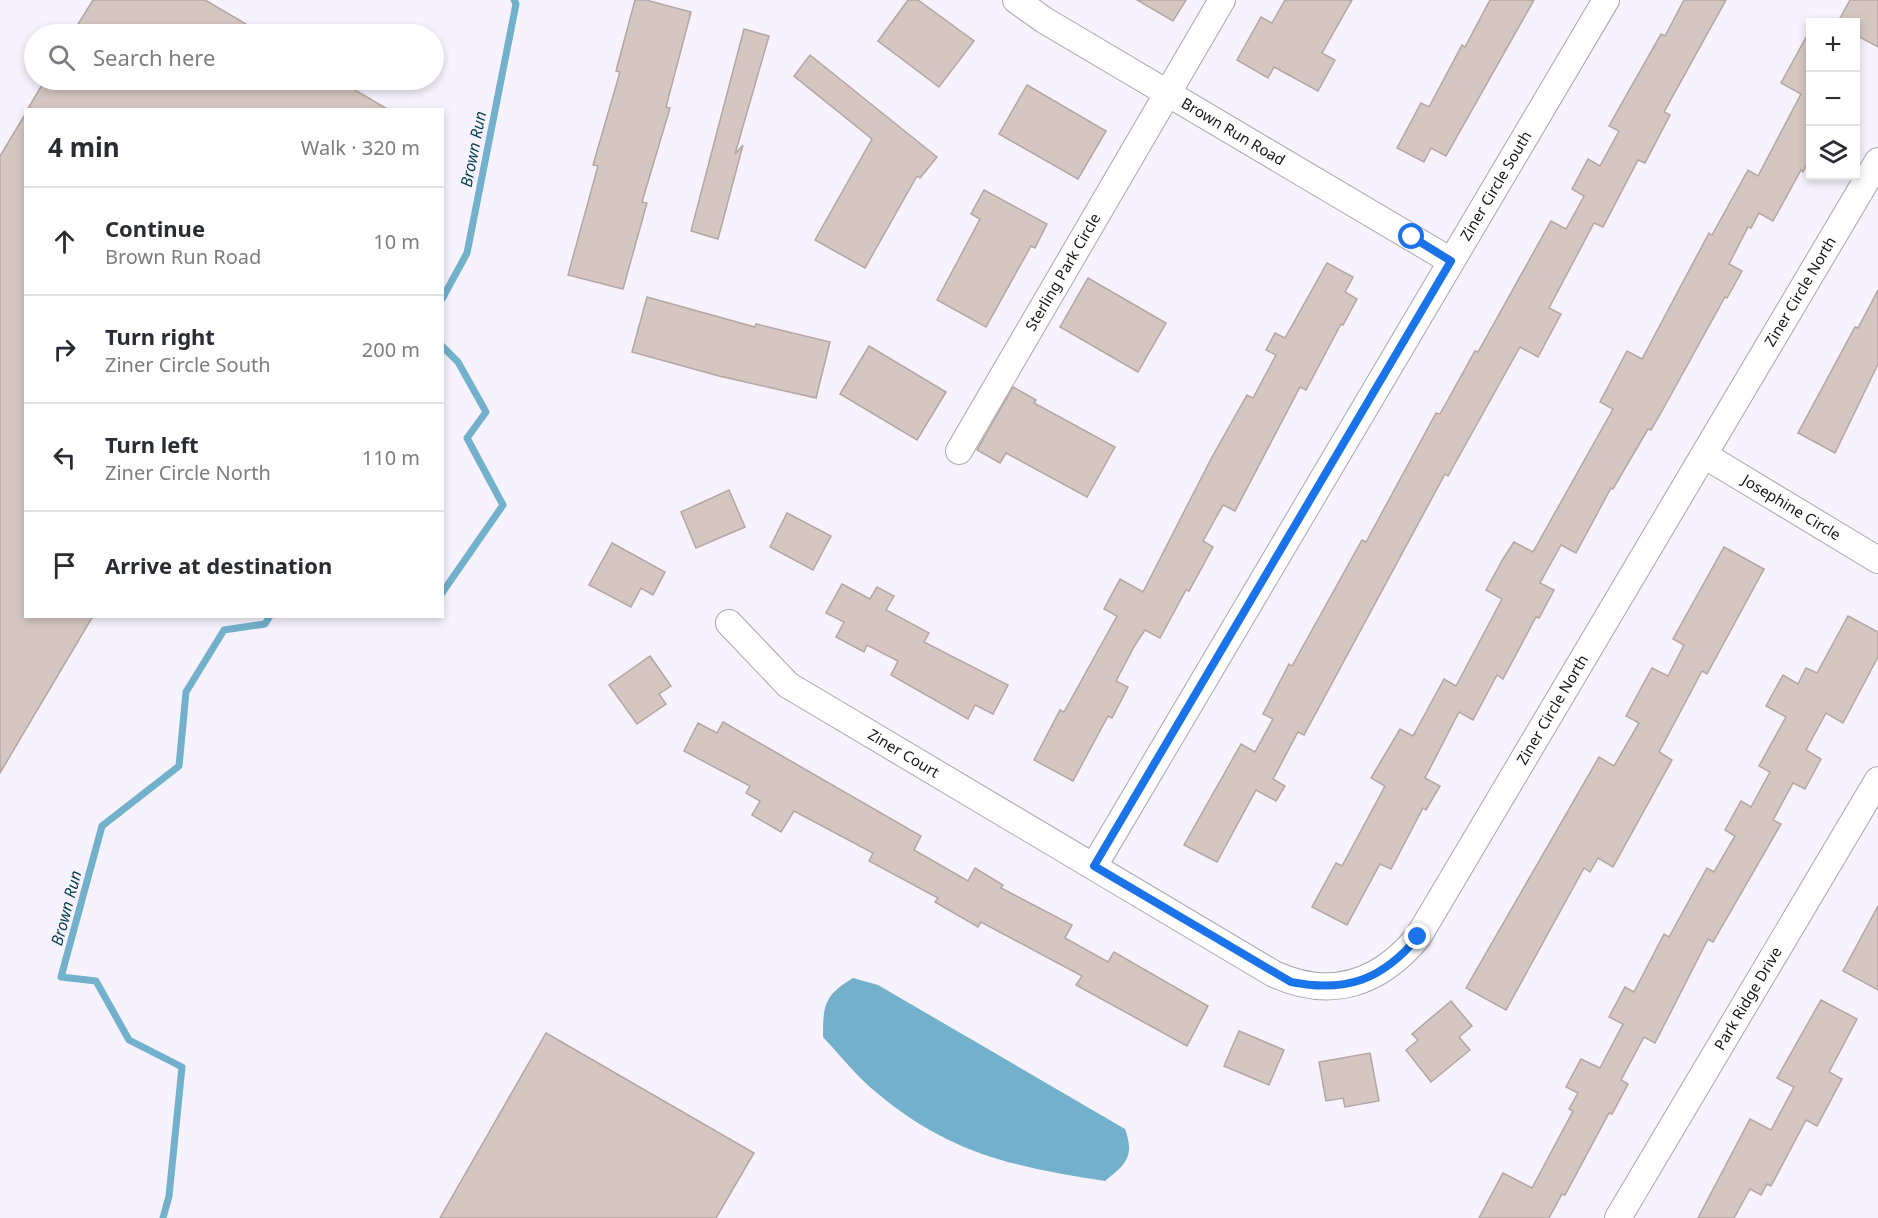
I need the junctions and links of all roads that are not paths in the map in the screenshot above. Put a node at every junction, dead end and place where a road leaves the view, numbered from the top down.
1 (1016, 0) edge
2 (1222, 0) edge
3 (1606, 0) edge
4 (1168, 92) junction
5 (1878, 161) edge
6 (1451, 261) junction
7 (959, 451) dead end
8 (1704, 455) junction
9 (1878, 560) edge
10 (729, 623) dead end
11 (1878, 780) edge
12 (1094, 866) junction
13 (1618, 1218) edge

1 - 4 street, Brown Run Road
2 - 4 street, Sterling Park Circle
3 - 6 street, Ziner Circle South
4 - 6 street, Brown Run Road
4 - 7 street, Sterling Park Circle
5 - 8 street, Ziner Circle North
6 - 12 street, Ziner Circle South
8 - 9 street, Josephine Circle
8 - 12 street, Ziner Circle North
10 - 12 street, Ziner Court
11 - 13 street, Park Ridge Drive

